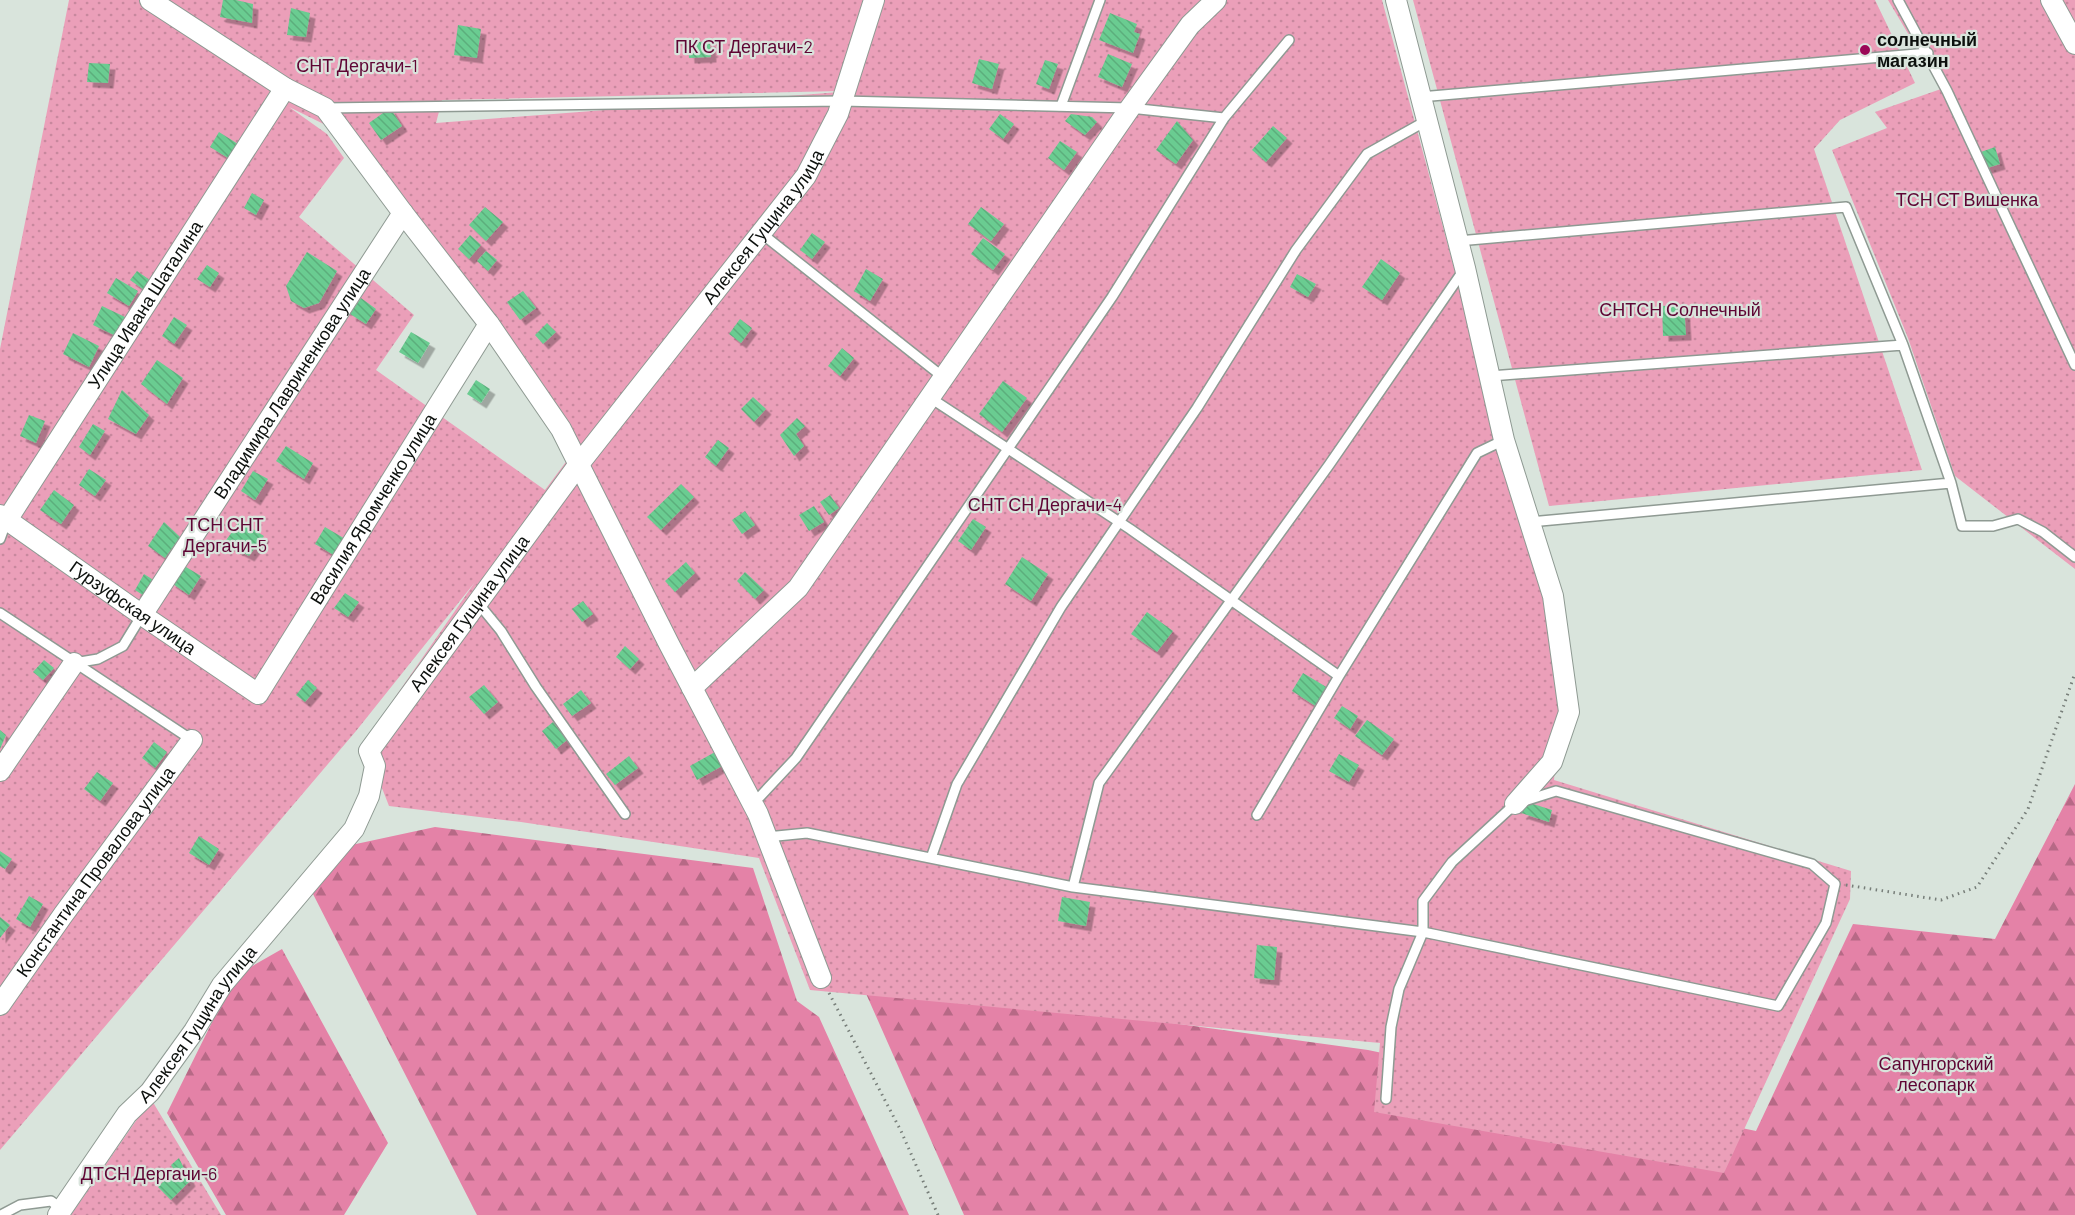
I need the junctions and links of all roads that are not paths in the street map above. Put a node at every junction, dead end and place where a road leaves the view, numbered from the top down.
1 (150, 0) edge
2 (874, 0) edge
3 (1100, 0) edge
4 (1215, 0) edge
5 (1396, 0) edge
6 (1898, 0) edge
7 (2051, 0) edge
8 (1289, 39) dead end
9 (2075, 44) edge
10 (1928, 53) junction
11 (285, 88) junction
12 (1420, 97) junction
13 (842, 101) junction
14 (1061, 106) junction
15 (325, 108) junction
16 (1130, 108) junction
17 (1224, 118) junction
18 (1426, 121) junction
19 (403, 213) junction
20 (761, 233) junction
21 (1458, 241) junction
22 (1465, 268) junction
23 (489, 324) junction
24 (1904, 345) junction
25 (2075, 365) edge
26 (1490, 376) junction
27 (943, 377) junction
28 (929, 397) junction
29 (1504, 440) junction
30 (1008, 448) junction
31 (579, 464) junction
32 (1951, 483) junction
33 (4, 518) edge
34 (1120, 522) junction
35 (1530, 522) junction
36 (0, 539) edge
37 (2075, 557) edge
38 (1232, 601) junction
39 (478, 603) junction
40 (0, 613) edge
41 (142, 615) junction
42 (75, 663) junction
43 (1339, 676) junction
44 (692, 688) junction
45 (258, 694) joint
46 (192, 740) joint
47 (0, 771) edge
48 (753, 804) junction
49 (1515, 804) junction
50 (625, 814) dead end
51 (1257, 815) dead end
52 (767, 837) junction
53 (931, 858) junction
54 (1073, 887) junction
55 (1423, 932) junction
56 (821, 978) road end
57 (0, 1005) edge
58 (1386, 1099) dead end
59 (60, 1212) edge
60 (1, 1215) edge

1 - 11 street
2 - 13 street, Алексея Гущина улица
3 - 14 lane
4 - 16 street
5 - 12 street
6 - 10 lane
7 - 9 street
8 - 17 lane
10 - 12 lane
10 - 25 lane
11 - 15 street
11 - 33 street, Улица Ивана Шаталина
12 - 18 street
13 - 14 lane
13 - 15 lane
13 - 20 street, Алексея Гущина улица
14 - 16 lane
15 - 19 street
16 - 17 lane
16 - 27 street
17 - 30 lane
18 - 21 street
18 - 34 lane
19 - 23 street
19 - 41 street, Владимира Лавриненкова улица
20 - 27 lane
20 - 31 street, Алексея Гущина улица
21 - 22 street
21 - 24 lane
22 - 26 street
22 - 38 lane
23 - 31 street
23 - 45 street, Василия Яромченко улица
24 - 26 lane
24 - 32 lane
26 - 29 street
27 - 28 street
28 - 30 lane
28 - 44 street
29 - 35 street
29 - 43 lane
30 - 34 lane
30 - 48 lane
31 - 39 street, Алексея Гущина улица
31 - 44 street
32 - 35 lane
32 - 37 lane
33 - 36 lane
33 - 41 street, Гурзуфская улица
34 - 38 lane
34 - 53 lane
35 - 49 street
38 - 43 lane
38 - 54 lane
39 - 50 lane
39 - 59 street, Алексея Гущина улица
40 - 42 lane
41 - 42 lane
41 - 45 street, Гурзуфская улица
42 - 46 lane
42 - 47 street
43 - 51 lane
44 - 48 street
46 - 57 street, Константина Провалова улица
48 - 52 street
49 - 55 lane
49 - 55 lane
52 - 53 lane
52 - 56 street
53 - 54 lane
54 - 55 lane
55 - 58 lane
59 - 60 lane

